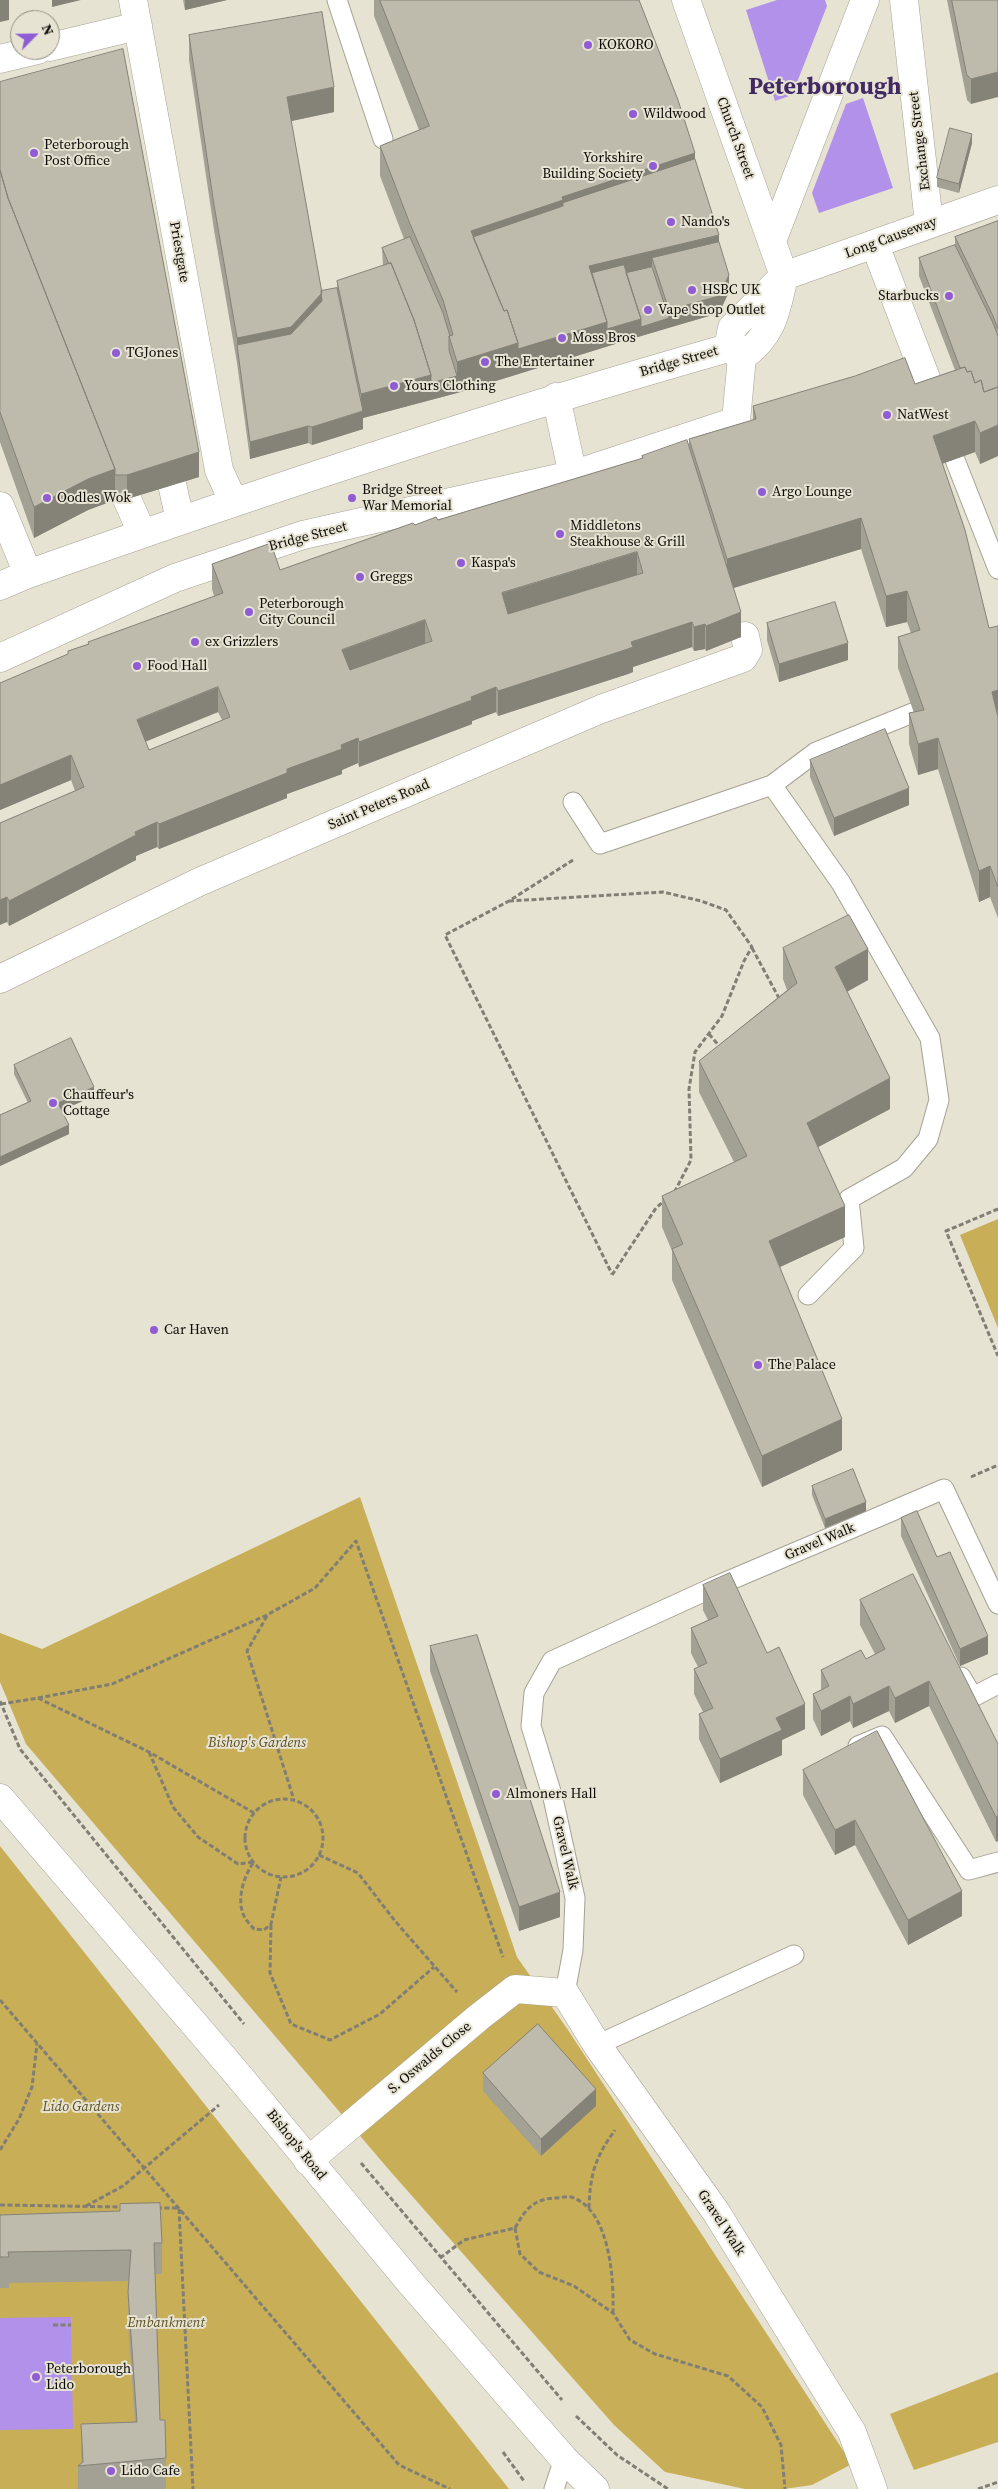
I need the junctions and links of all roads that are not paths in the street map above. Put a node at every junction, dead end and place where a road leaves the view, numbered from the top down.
1 (338, 0) edge
2 (686, 0) edge
3 (865, 0) edge
4 (904, 0) edge
5 (135, 13) edge
6 (60, 43) edge
7 (383, 139) dead end
8 (998, 200) edge
9 (930, 223) junction
10 (772, 241) junction
11 (875, 244) junction
12 (784, 276) junction
13 (735, 352) junction
14 (556, 397) junction
15 (937, 407) edge
16 (956, 460) edge
17 (572, 475) junction
18 (172, 484) edge
19 (127, 499) edge
20 (233, 501) junction
21 (579, 503) edge
22 (0, 506) edge
23 (180, 520) junction
24 (142, 533) junction
25 (998, 569) edge
26 (28, 574) junction
27 (0, 586) edge
28 (745, 636) dead end
29 (0, 658) edge
30 (915, 712) edge
31 (772, 785) junction
32 (573, 802) dead end
33 (0, 979) edge
34 (808, 1295) dead end
35 (998, 1604) edge
36 (952, 1659) edge
37 (998, 1684) edge
38 (838, 1755) edge
39 (0, 1798) edge
40 (998, 1862) edge
41 (794, 1955) dead end
42 (565, 1993) junction
43 (597, 2045) junction
44 (308, 2161) junction
45 (564, 2459) junction
46 (554, 2489) edge
47 (596, 2489) edge
48 (873, 2489) edge

1 - 7 lane
2 - 10 street, Church Street
3 - 10 street
4 - 9 street, Exchange Street
5 - 6 street
5 - 20 street, Priestgate
8 - 9 street, Long Causeway
9 - 11 street, Long Causeway
10 - 12 street, Church Street
11 - 12 street, Long Causeway
11 - 15 street
12 - 13 street, Bridge Street
13 - 14 street, Bridge Street
13 - 17 street, Bridge Street
14 - 17 street
14 - 20 street, Bridge Street
16 - 25 lane
17 - 21 street
17 - 29 street, Bridge Street
18 - 23 street
19 - 24 street
20 - 23 street, Bridge Street
22 - 26 street
23 - 24 street, Bridge Street
24 - 26 street, Bridge Street
26 - 27 street, Bridge Street
28 - 33 street, Saint Peters Road
30 - 31 lane
31 - 32 lane
31 - 34 lane
35 - 42 lane, Gravel Walk
36 - 37 lane
38 - 40 lane
39 - 44 street, Bishop's Road
41 - 43 lane
42 - 43 street, Gravel Walk
42 - 44 street, S. Oswalds Close
43 - 48 street, Gravel Walk
44 - 45 street, Bishop's Road
45 - 46 lane
45 - 47 street, Bishop's Road

